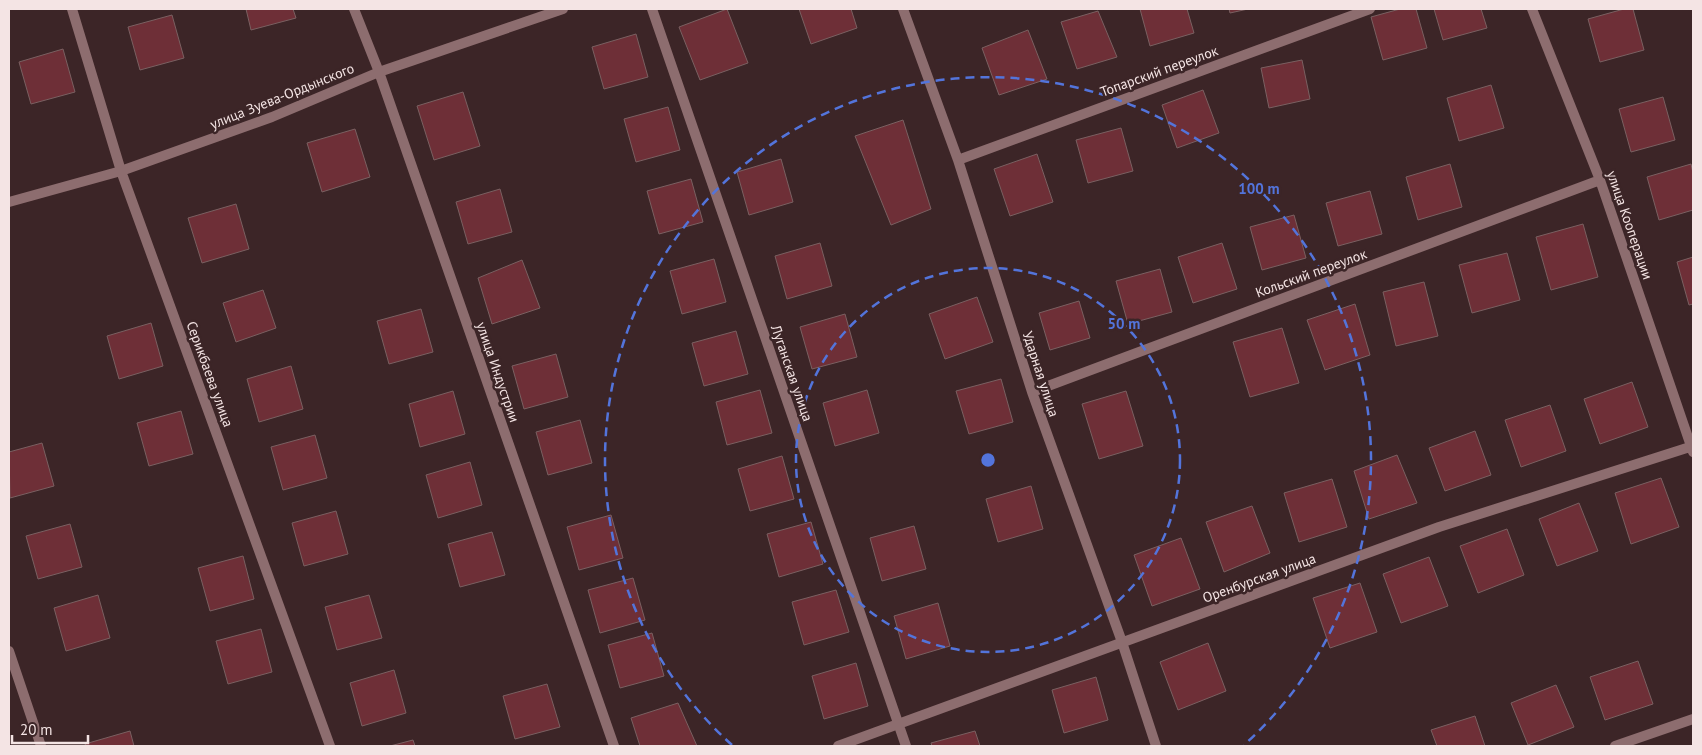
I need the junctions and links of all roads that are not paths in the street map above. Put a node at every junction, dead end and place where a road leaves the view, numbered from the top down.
1 (72, 9) edge
2 (354, 9) edge
3 (564, 9) edge
4 (652, 9) edge
5 (903, 9) edge
6 (1370, 9) edge
7 (1532, 9) edge
8 (378, 72) junction
9 (958, 160) junction
10 (121, 172) junction
11 (1600, 180) junction
12 (9, 202) edge
13 (1032, 392) junction
14 (1692, 449) edge
15 (1122, 642) junction
16 (9, 651) edge
17 (1693, 719) edge
18 (898, 724) junction
19 (41, 746) edge
20 (330, 746) edge
21 (614, 746) edge
22 (838, 746) edge
23 (906, 746) edge
24 (1156, 746) edge
25 (1615, 746) edge

1 - 10 street, Серикбаева улица
2 - 8 street, улица Индустрии
3 - 8 street, улица Зуева-Ордынского
4 - 18 street, Луганская улица
5 - 9 street, Ударная улица
6 - 9 street, Топарский переулок
7 - 11 street, улица Кооперации
8 - 10 street, улица Зуева-Ордынского
8 - 21 street, улица Индустрии
9 - 13 street, Ударная улица
10 - 12 street, улица Зуева-Ордынского
10 - 20 street, Серикбаева улица
11 - 13 street, Кольский переулок
11 - 14 street, улица Кооперации
13 - 15 street, Ударная улица
14 - 15 street, Оренбурская улица
15 - 18 street, Оренбурская улица
15 - 24 street, Ударная улица
16 - 19 street
17 - 25 street
18 - 22 street, Оренбурская улица
18 - 23 street, Луганская улица

